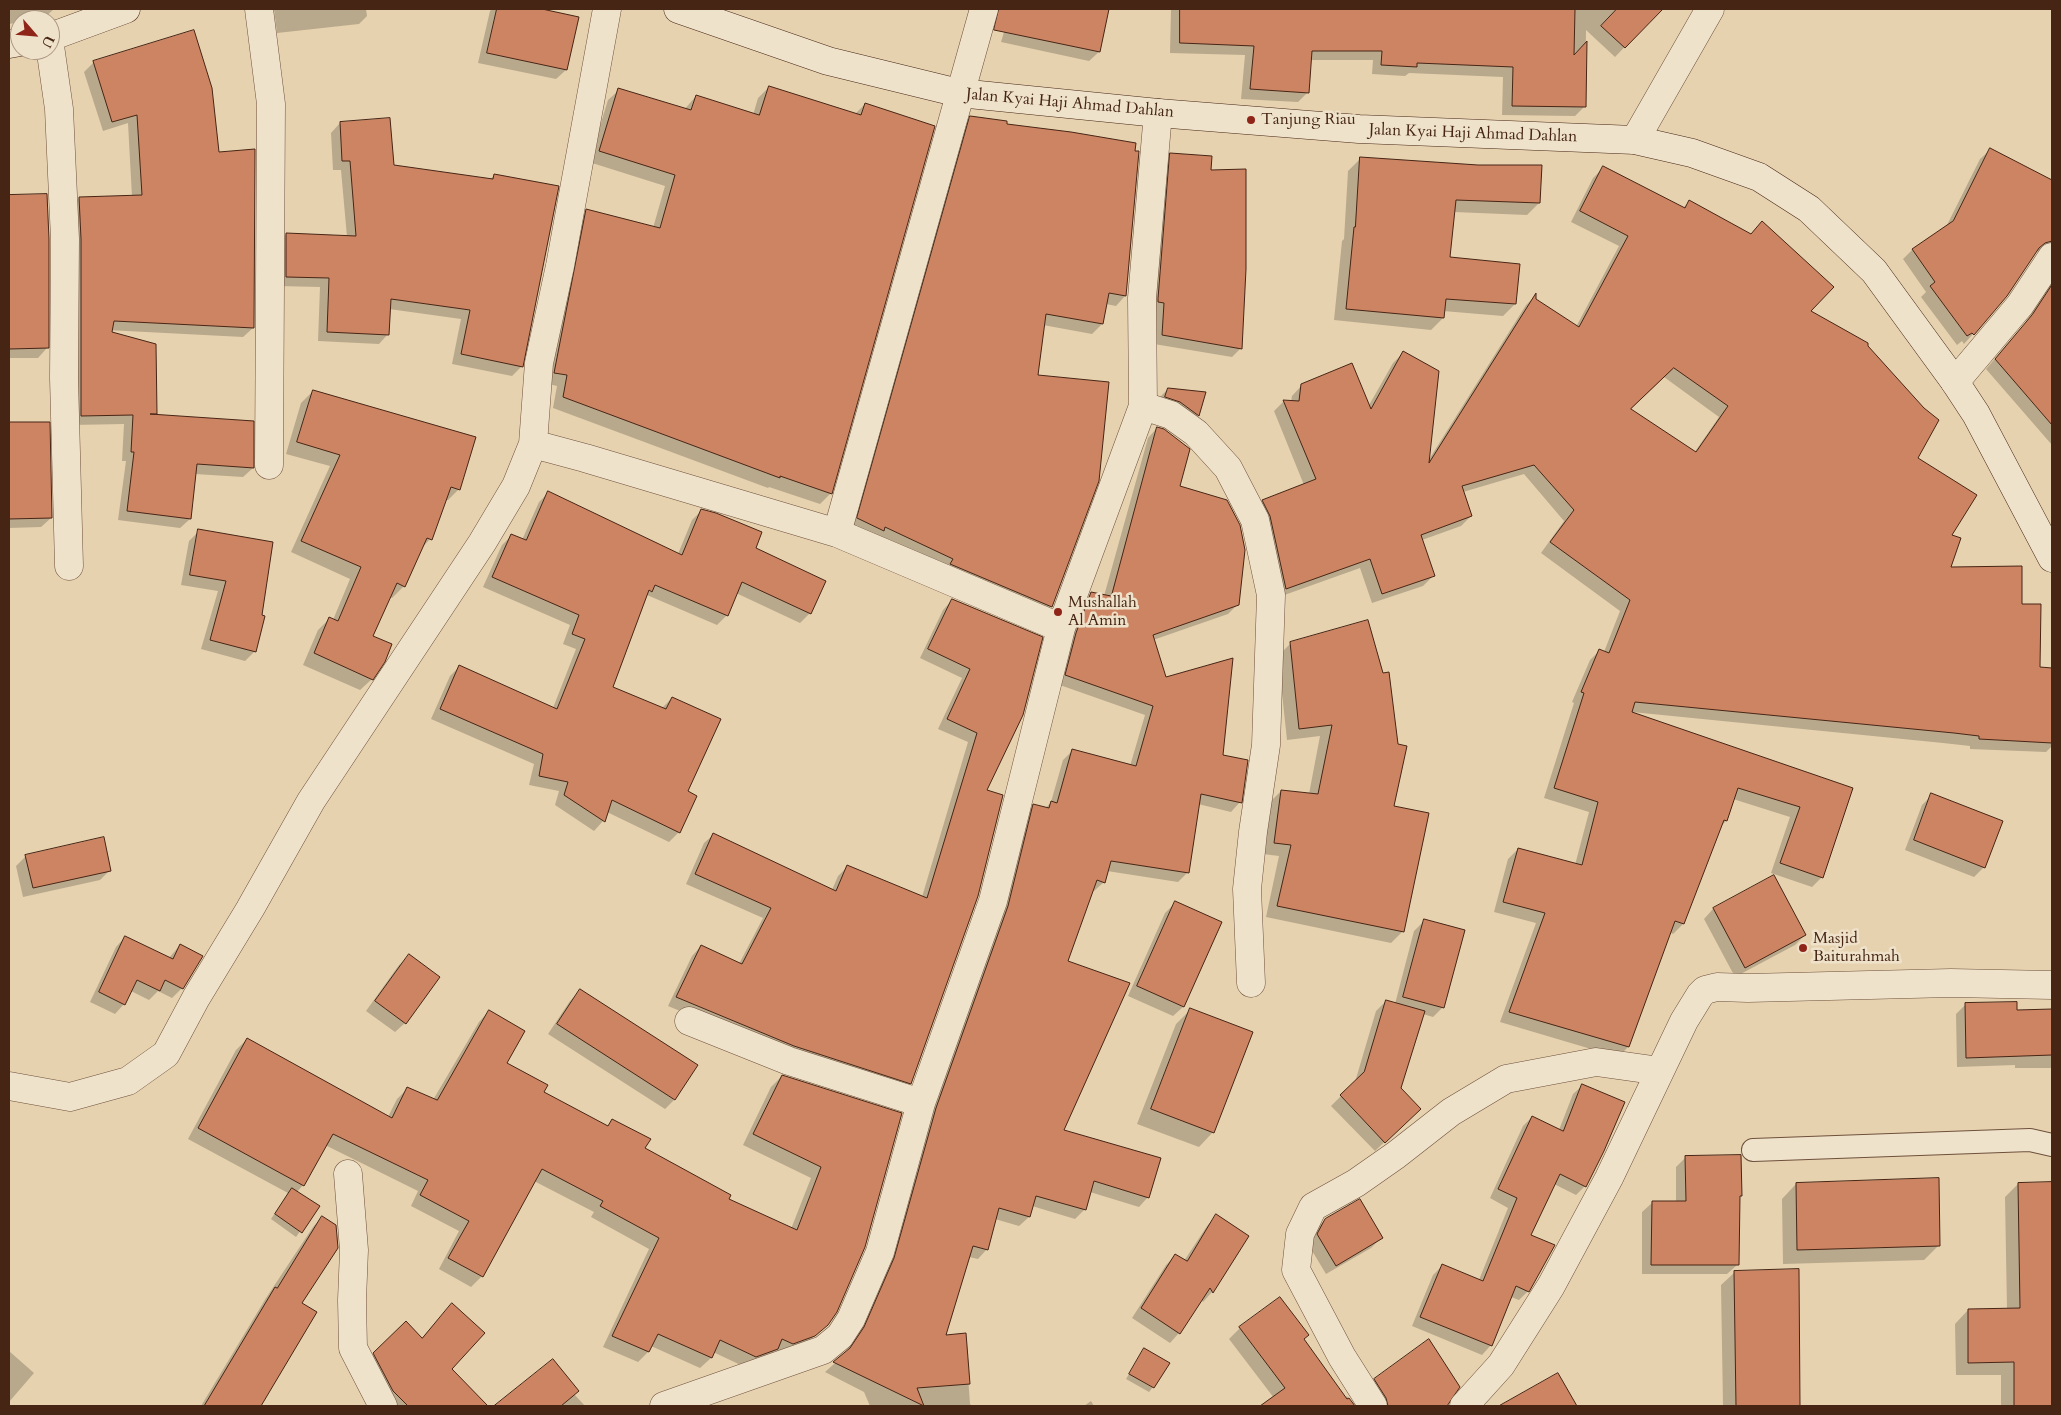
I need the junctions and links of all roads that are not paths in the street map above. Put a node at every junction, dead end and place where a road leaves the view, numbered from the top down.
1 (126, 9) edge
2 (259, 9) edge
3 (607, 9) edge
4 (678, 9) edge
5 (984, 9) edge
6 (1710, 9) edge
7 (60, 32) edge
8 (52, 60) edge
9 (959, 94) junction
10 (1158, 113) junction
11 (1634, 140) junction
12 (2052, 257) edge
13 (1955, 382) junction
14 (1143, 406) junction
15 (533, 444) junction
16 (269, 465) dead end
17 (836, 533) junction
18 (2052, 558) edge
19 (69, 566) dead end
20 (1061, 628) junction
21 (1251, 983) dead end
22 (2052, 985) edge
23 (689, 1021) dead end
24 (1660, 1071) junction
25 (9, 1086) edge
26 (921, 1104) junction
27 (2052, 1145) edge
28 (1753, 1150) dead end
29 (348, 1174) dead end
30 (382, 1406) edge
31 (664, 1406) edge
32 (1374, 1406) edge
33 (1464, 1406) edge

1 - 7 street
2 - 16 street
3 - 15 street
4 - 9 street, Jalan Kyai Haji Ahmad Dahlan
5 - 9 street
6 - 11 street
8 - 19 street
9 - 10 street, Jalan Kyai Haji Ahmad Dahlan
9 - 17 street
10 - 11 street, Jalan Kyai Haji Ahmad Dahlan
10 - 14 street
11 - 13 street, Jalan Kyai Haji Ahmad Dahlan
12 - 13 street
13 - 18 street, Jalan Kyai Haji Ahmad Dahlan
14 - 20 street
14 - 21 street
15 - 17 street
15 - 25 street
17 - 20 street
20 - 26 street
22 - 24 street
23 - 26 street
24 - 32 street
24 - 33 street
26 - 31 street
27 - 28 lane
29 - 30 street

